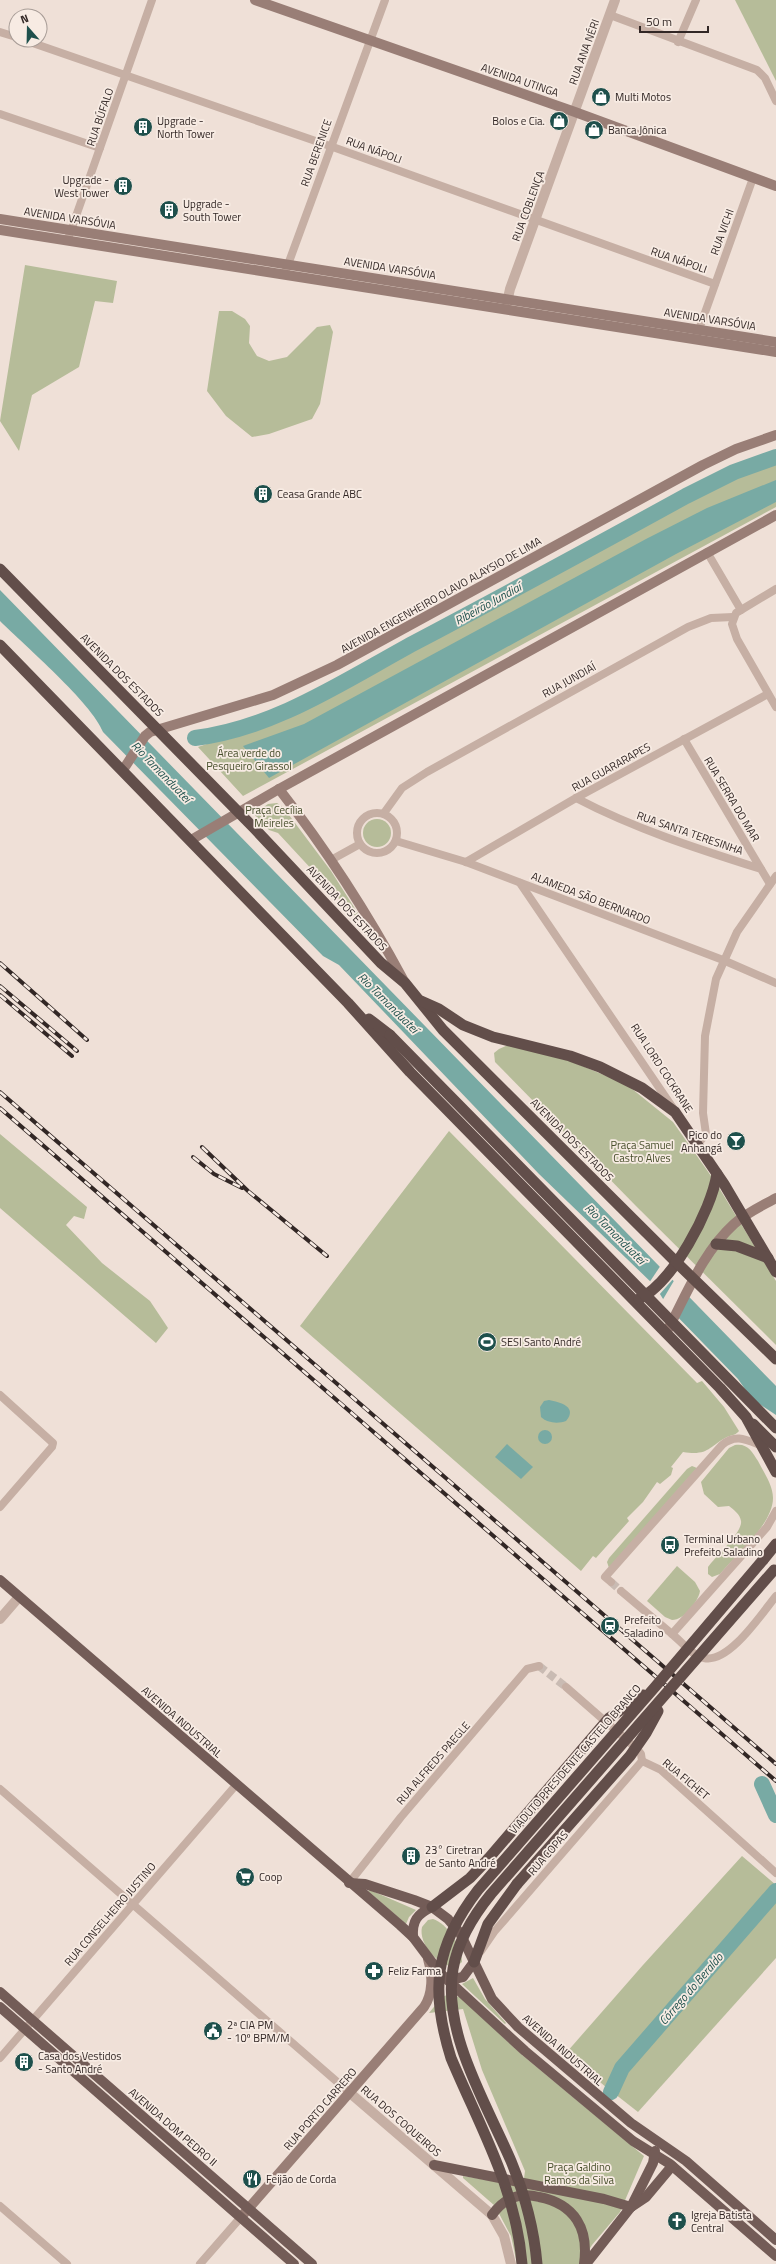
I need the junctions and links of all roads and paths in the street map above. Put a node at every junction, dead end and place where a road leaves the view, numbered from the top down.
1 (152, 0) edge
2 (255, 0) edge
3 (385, 0) edge
4 (615, 0) edge
5 (696, 0) edge
6 (610, 15) junction
7 (370, 39) junction
8 (678, 42) junction
9 (47, 48) edge
10 (126, 76) junction
11 (776, 101) edge
12 (575, 112) junction
13 (0, 114) edge
14 (330, 146) junction
15 (100, 148) junction
16 (753, 178) junction
17 (776, 186) edge
18 (0, 219) edge
19 (535, 221) junction
20 (0, 230) edge
21 (71, 230) junction
22 (68, 241) junction
23 (288, 264) junction
24 (284, 275) junction
25 (715, 284) junction
26 (507, 299) junction
27 (506, 309) junction
28 (699, 330) junction
29 (696, 340) junction
30 (776, 342) edge
31 (776, 352) edge
32 (776, 435) edge
33 (776, 515) edge
34 (707, 552) junction
35 (0, 569) edge
36 (776, 589) edge
37 (741, 610) junction
38 (733, 617) junction
39 (0, 645) edge
40 (768, 694) junction
41 (776, 707) edge
42 (158, 730) junction
43 (684, 739) junction
44 (123, 770) junction
45 (279, 789) junction
46 (576, 798) junction
47 (238, 813) junction
48 (384, 814) junction
49 (196, 838) junction
50 (396, 841) junction
51 (360, 844) junction
52 (331, 860) junction
53 (466, 862) junction
54 (761, 869) junction
55 (776, 876) edge
56 (520, 883) junction
57 (770, 884) junction
58 (723, 960) junction
59 (405, 983) junction
60 (776, 983) edge
61 (421, 1001) junction
62 (348, 1003) junction
63 (675, 1112) junction
64 (698, 1145) junction
65 (717, 1174) junction
66 (776, 1198) edge
67 (744, 1217) junction
68 (716, 1244) junction
69 (772, 1261) edge
70 (776, 1272) edge
71 (635, 1302) junction
72 (666, 1333) junction
73 (776, 1359) edge
74 (0, 1395) edge
75 (746, 1417) junction
76 (776, 1428) edge
77 (760, 1445) junction
78 (776, 1447) edge
79 (776, 1472) edge
80 (0, 1507) edge
81 (776, 1511) edge
82 (776, 1544) edge
83 (775, 1568) edge
84 (0, 1580) edge
85 (611, 1582) dead end
86 (621, 1590) tunnel mouth
87 (776, 1596) edge
88 (19, 1597) junction
89 (0, 1619) edge
90 (672, 1634) junction
91 (539, 1666) dead end
92 (566, 1687) tunnel mouth
93 (655, 1687) junction
94 (665, 1696) junction
95 (642, 1761) junction
96 (236, 1785) junction
97 (0, 1789) edge
98 (776, 1873) edge
99 (349, 1883) junction
100 (133, 1904) junction
101 (432, 1907) junction
102 (413, 1937) junction
103 (428, 1959) junction
104 (474, 1962) junction
105 (449, 1980) junction
106 (0, 1992) edge
107 (0, 2007) edge
108 (33, 2020) junction
109 (26, 2029) junction
110 (0, 2058) edge
111 (350, 2093) junction
112 (654, 2138) junction
113 (655, 2156) junction
114 (434, 2165) junction
115 (672, 2166) junction
116 (0, 2206) edge
117 (631, 2207) junction
118 (248, 2208) junction
119 (492, 2215) junction
120 (241, 2217) junction
121 (776, 2240) edge
122 (776, 2256) edge
123 (67, 2264) edge
124 (200, 2264) edge
125 (294, 2264) edge
126 (312, 2264) edge
127 (511, 2264) edge
128 (522, 2264) edge
129 (537, 2264) edge
130 (585, 2264) edge

1 - 10 street, RUA BÚFALO
2 - 7 main road, AVENIDA UTINGA
3 - 7 street, RUA BERENICE
4 - 6 street, RUA ANA NÉRI
5 - 8 street
6 - 8 street
6 - 12 street, RUA ANA NÉRI
7 - 12 main road, AVENIDA UTINGA
7 - 14 street, RUA BERENICE
8 - 11 street
9 - 10 street, RUA NÁPOLI
10 - 14 street, RUA NÁPOLI
10 - 15 street, RUA BÚFALO
12 - 16 main road, AVENIDA UTINGA
12 - 19 street, RUA COBLENÇA
13 - 15 street
14 - 19 street, RUA NÁPOLI
14 - 23 street, RUA BERENICE
15 - 21 street, RUA BÚFALO
16 - 17 main road, AVENIDA UTINGA
16 - 25 street, RUA VICHI
18 - 21 main road, AVENIDA VARSÓVIA
19 - 25 street, RUA NÁPOLI
19 - 26 street, RUA COBLENÇA
20 - 22 main road, AVENIDA VARSÓVIA
21 - 22 street, RUA BÚFALO
21 - 23 main road, AVENIDA VARSÓVIA
22 - 24 main road, AVENIDA VARSÓVIA
23 - 24 street, RUA BERENICE
23 - 26 main road, AVENIDA VARSÓVIA
24 - 27 main road, AVENIDA VARSÓVIA
25 - 28 street, RUA VICHI
26 - 27 street, RUA COBLENÇA
26 - 28 main road, AVENIDA VARSÓVIA
27 - 29 main road, AVENIDA VARSÓVIA
28 - 29 street, RUA VICHI
28 - 30 main road, AVENIDA VARSÓVIA
29 - 31 main road, AVENIDA VARSÓVIA
32 - 42 main road, AVENIDA ENGENHEIRO OLAVO ALAYSIO DE LIMA
33 - 34 main road
34 - 37 street
34 - 45 main road
35 - 42 highway, AVENIDA DOS ESTADOS
36 - 37 street
37 - 38 street
38 - 40 street
38 - 48 street, RUA JUNDIAÍ
39 - 44 highway
40 - 41 street
40 - 43 street, RUA GUARARAPES
42 - 44 main road, AVENIDA ENGENHEIRO OLAVO ALAYSIO DE LIMA
42 - 47 highway, AVENIDA DOS ESTADOS
43 - 46 street, RUA GUARARAPES
43 - 54 street, RUA SERRA DO MAR
44 - 49 highway
45 - 47 main road
45 - 52 main road
46 - 53 street, RUA GUARARAPES
46 - 54 street, RUA SANTA TERESINHA
47 - 49 main road
47 - 59 highway, AVENIDA DOS ESTADOS
48 - 50 street
48 - 51 street
49 - 62 highway
50 - 51 street
50 - 53 street, ALAMEDA SÃO BERNARDO
51 - 52 street
52 - 59 main road
53 - 56 street, ALAMEDA SÃO BERNARDO
54 - 57 street
55 - 57 street
56 - 58 street, ALAMEDA SÃO BERNARDO
56 - 63 street, RUA LORD COCKRANE
57 - 58 street
58 - 60 street, ALAMEDA SÃO BERNARDO
58 - 64 street
59 - 61 highway, AVENIDA DOS ESTADOS
61 - 63 highway
61 - 73 highway, AVENIDA DOS ESTADOS, bridge
62 - 71 highway
62 - 76 highway, bridge
63 - 64 highway, RUA LORD COCKRANE
64 - 65 highway, RUA LORD COCKRANE
65 - 67 highway, RUA LORD COCKRANE
65 - 71 highway
66 - 67 main road
67 - 68 main road
67 - 69 highway, RUA LORD COCKRANE
68 - 69 highway
68 - 72 main road
69 - 70 highway, RUA LORD COCKRANE
71 - 72 highway
72 - 75 highway
74 - 80 street
75 - 77 highway
75 - 78 highway
77 - 79 highway
77 - 85 street
81 - 90 street
82 - 93 highway, VIADUTO PRESIDENTE CASTELO BRANCO, bridge
83 - 94 highway, bridge
84 - 88 main road, AVENIDA INDUSTRIAL
86 - 90 street
87 - 90 street
88 - 89 street
88 - 96 main road, AVENIDA INDUSTRIAL
91 - 99 street, RUA ALFREDS PAEGLE
92 - 95 street
93 - 101 highway, bridge
93 - 128 highway, VIADUTO PRESIDENTE CASTELO BRANCO, bridge
94 - 104 highway, bridge
94 - 129 highway, bridge
95 - 98 street, RUA FICHET
95 - 104 street, RUA COPAS
96 - 99 main road, AVENIDA INDUSTRIAL
96 - 100 street, RUA CONSELHEIRO JUSTINO
97 - 100 street, RUA DOS COQUEIROS
99 - 101 main road, AVENIDA INDUSTRIAL
99 - 102 main road, AVENIDA INDUSTRIAL
100 - 108 street, RUA CONSELHEIRO JUSTINO
100 - 111 street, RUA DOS COQUEIROS
101 - 102 main road
101 - 104 main road, AVENIDA INDUSTRIAL
102 - 103 main road, AVENIDA INDUSTRIAL
103 - 105 main road, AVENIDA INDUSTRIAL
103 - 111 main road, RUA PORTO CARRERO
104 - 105 main road
104 - 112 main road, AVENIDA INDUSTRIAL
105 - 113 main road, AVENIDA INDUSTRIAL
106 - 108 main road, AVENIDA DOM PEDRO II
107 - 109 main road, AVENIDA DOM PEDRO II
108 - 109 street, RUA CONSELHEIRO JUSTINO
108 - 118 main road, AVENIDA DOM PEDRO II
109 - 110 street, RUA CONSELHEIRO JUSTINO
109 - 120 main road, AVENIDA DOM PEDRO II
111 - 114 street, RUA DOS COQUEIROS
111 - 118 main road, RUA PORTO CARRERO
112 - 113 main road
112 - 121 main road, AVENIDA INDUSTRIAL
113 - 115 main road, AVENIDA INDUSTRIAL
113 - 117 main road
114 - 117 main road
114 - 119 street, RUA DOS COQUEIROS
115 - 117 main road
115 - 122 main road, AVENIDA INDUSTRIAL
116 - 123 street
117 - 130 main road
118 - 120 main road, RUA PORTO CARRERO
118 - 126 main road, AVENIDA DOM PEDRO II
119 - 127 street, RUA DOS COQUEIROS
119 - 130 main road
120 - 124 street, RUA PORTO CARRERO
120 - 125 main road, AVENIDA DOM PEDRO II

